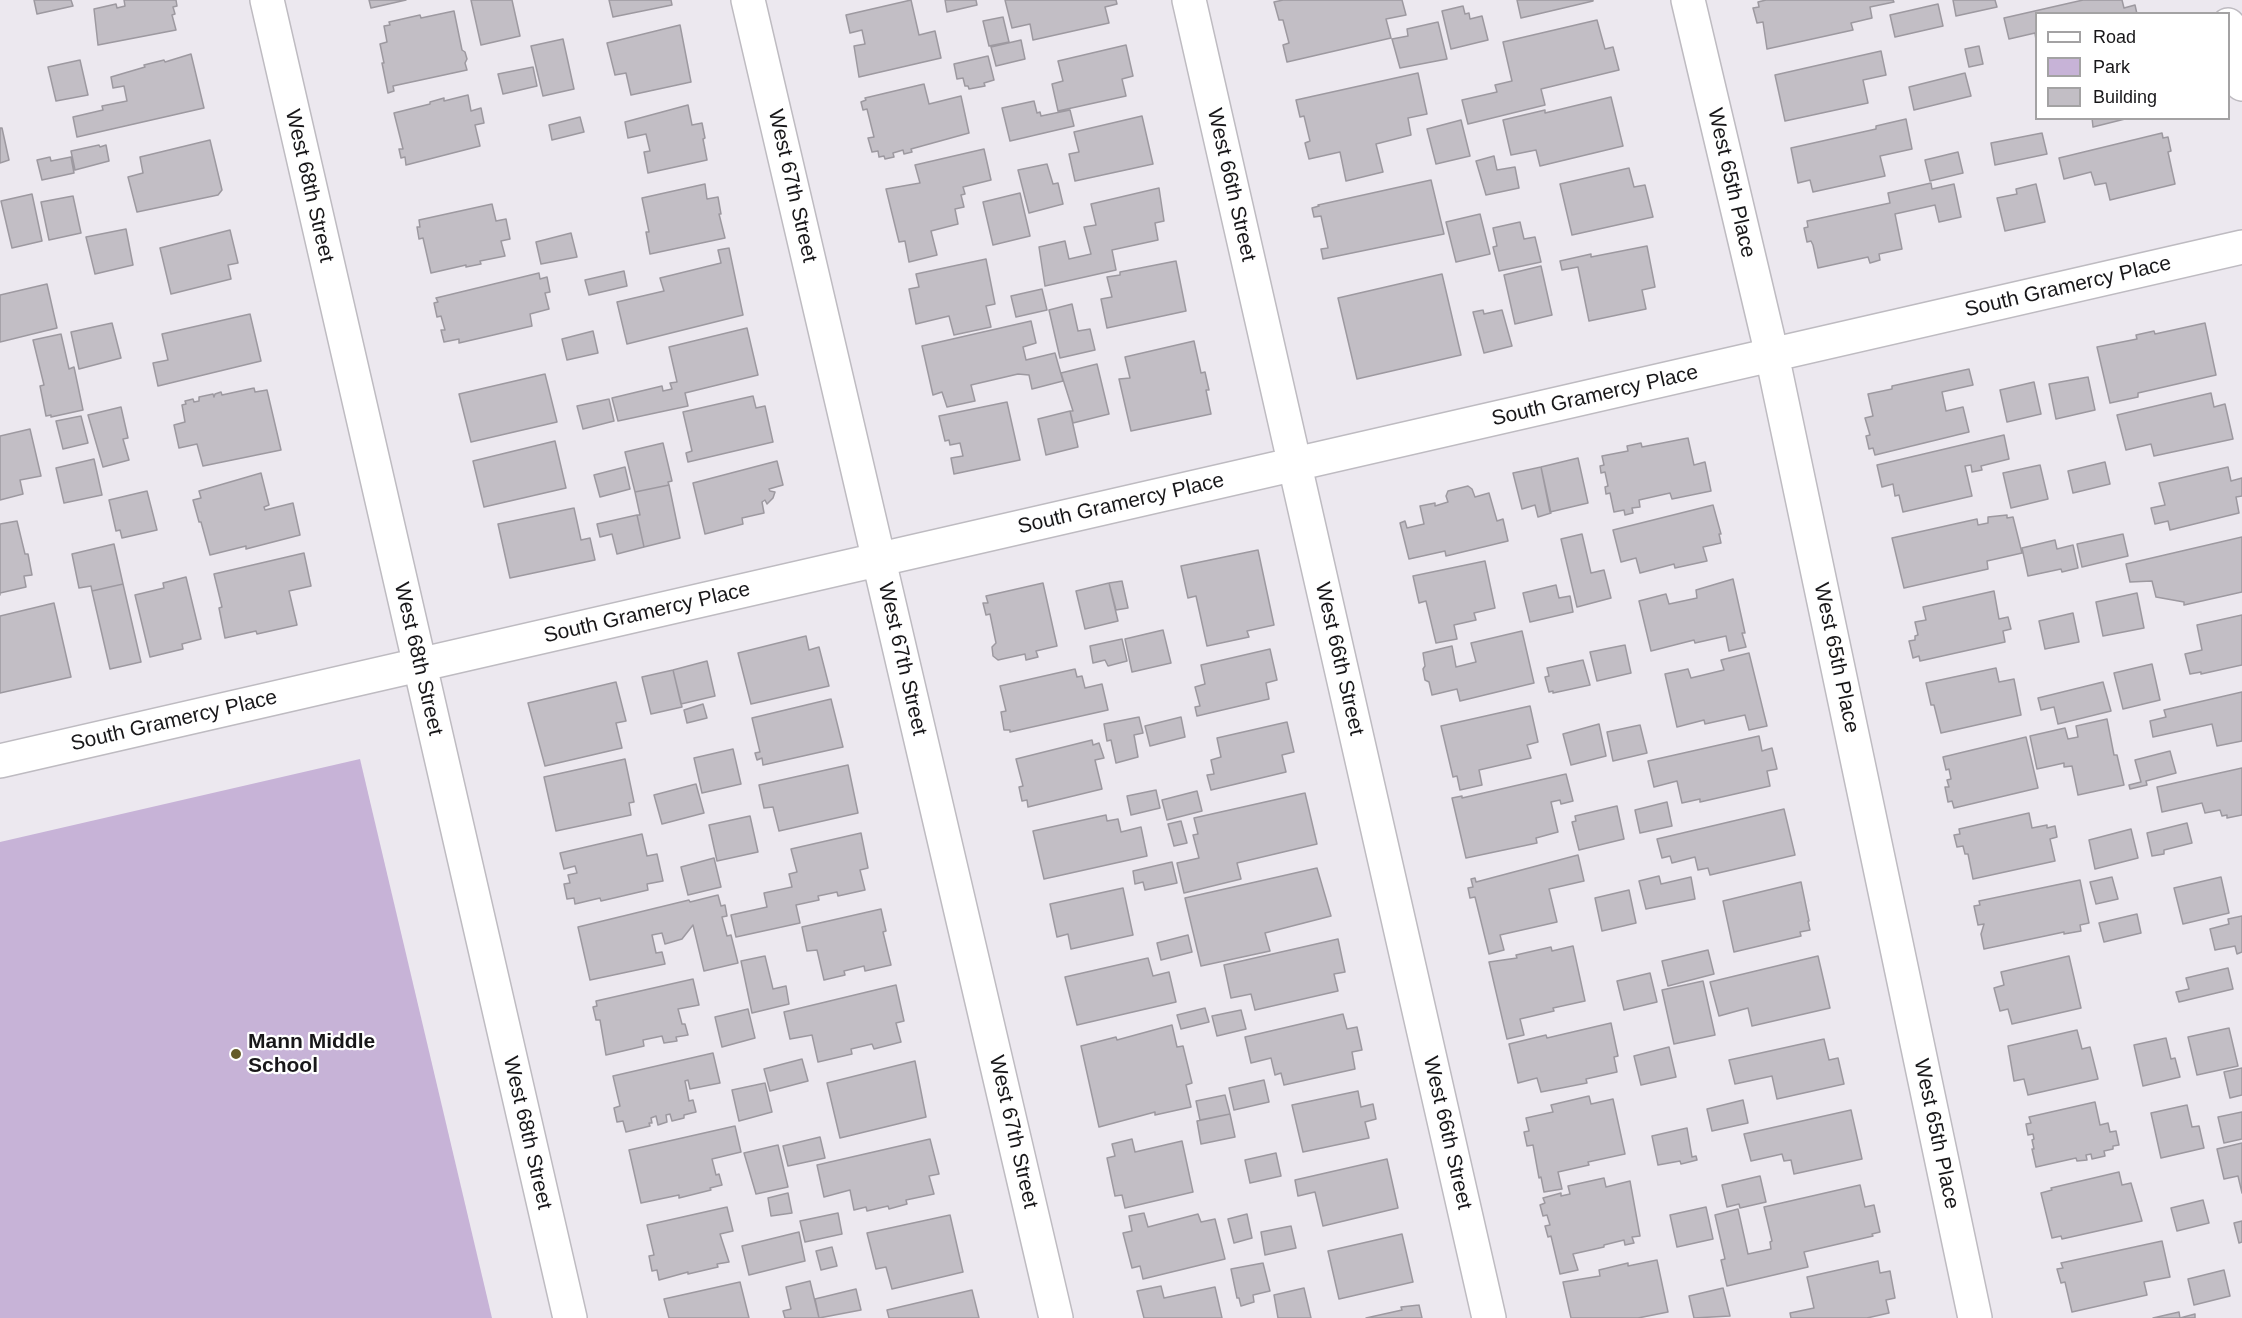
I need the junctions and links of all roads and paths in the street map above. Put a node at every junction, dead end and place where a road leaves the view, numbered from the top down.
1 (267, 0) edge
2 (748, 0) edge
3 (1189, 0) edge
4 (1688, 0) edge
5 (2230, 30) edge
6 (2242, 84) edge
7 (2242, 248) edge
8 (1772, 355) junction
9 (1295, 465) junction
10 (879, 559) junction
11 (419, 665) junction
12 (0, 761) edge
13 (570, 1318) edge
14 (1056, 1318) edge
15 (1489, 1318) edge
16 (1975, 1318) edge

1 - 11 street, West 68th Street
2 - 10 street, West 67th Street
3 - 9 street, West 66th Street
4 - 8 street, West 65th Place
5 - 6 street
7 - 8 street, South Gramercy Place
8 - 9 street, South Gramercy Place
8 - 16 street, West 65th Place
9 - 10 street, South Gramercy Place
9 - 15 street, West 66th Street
10 - 11 street, South Gramercy Place
10 - 14 street, West 67th Street
11 - 12 street, South Gramercy Place
11 - 13 street, West 68th Street

